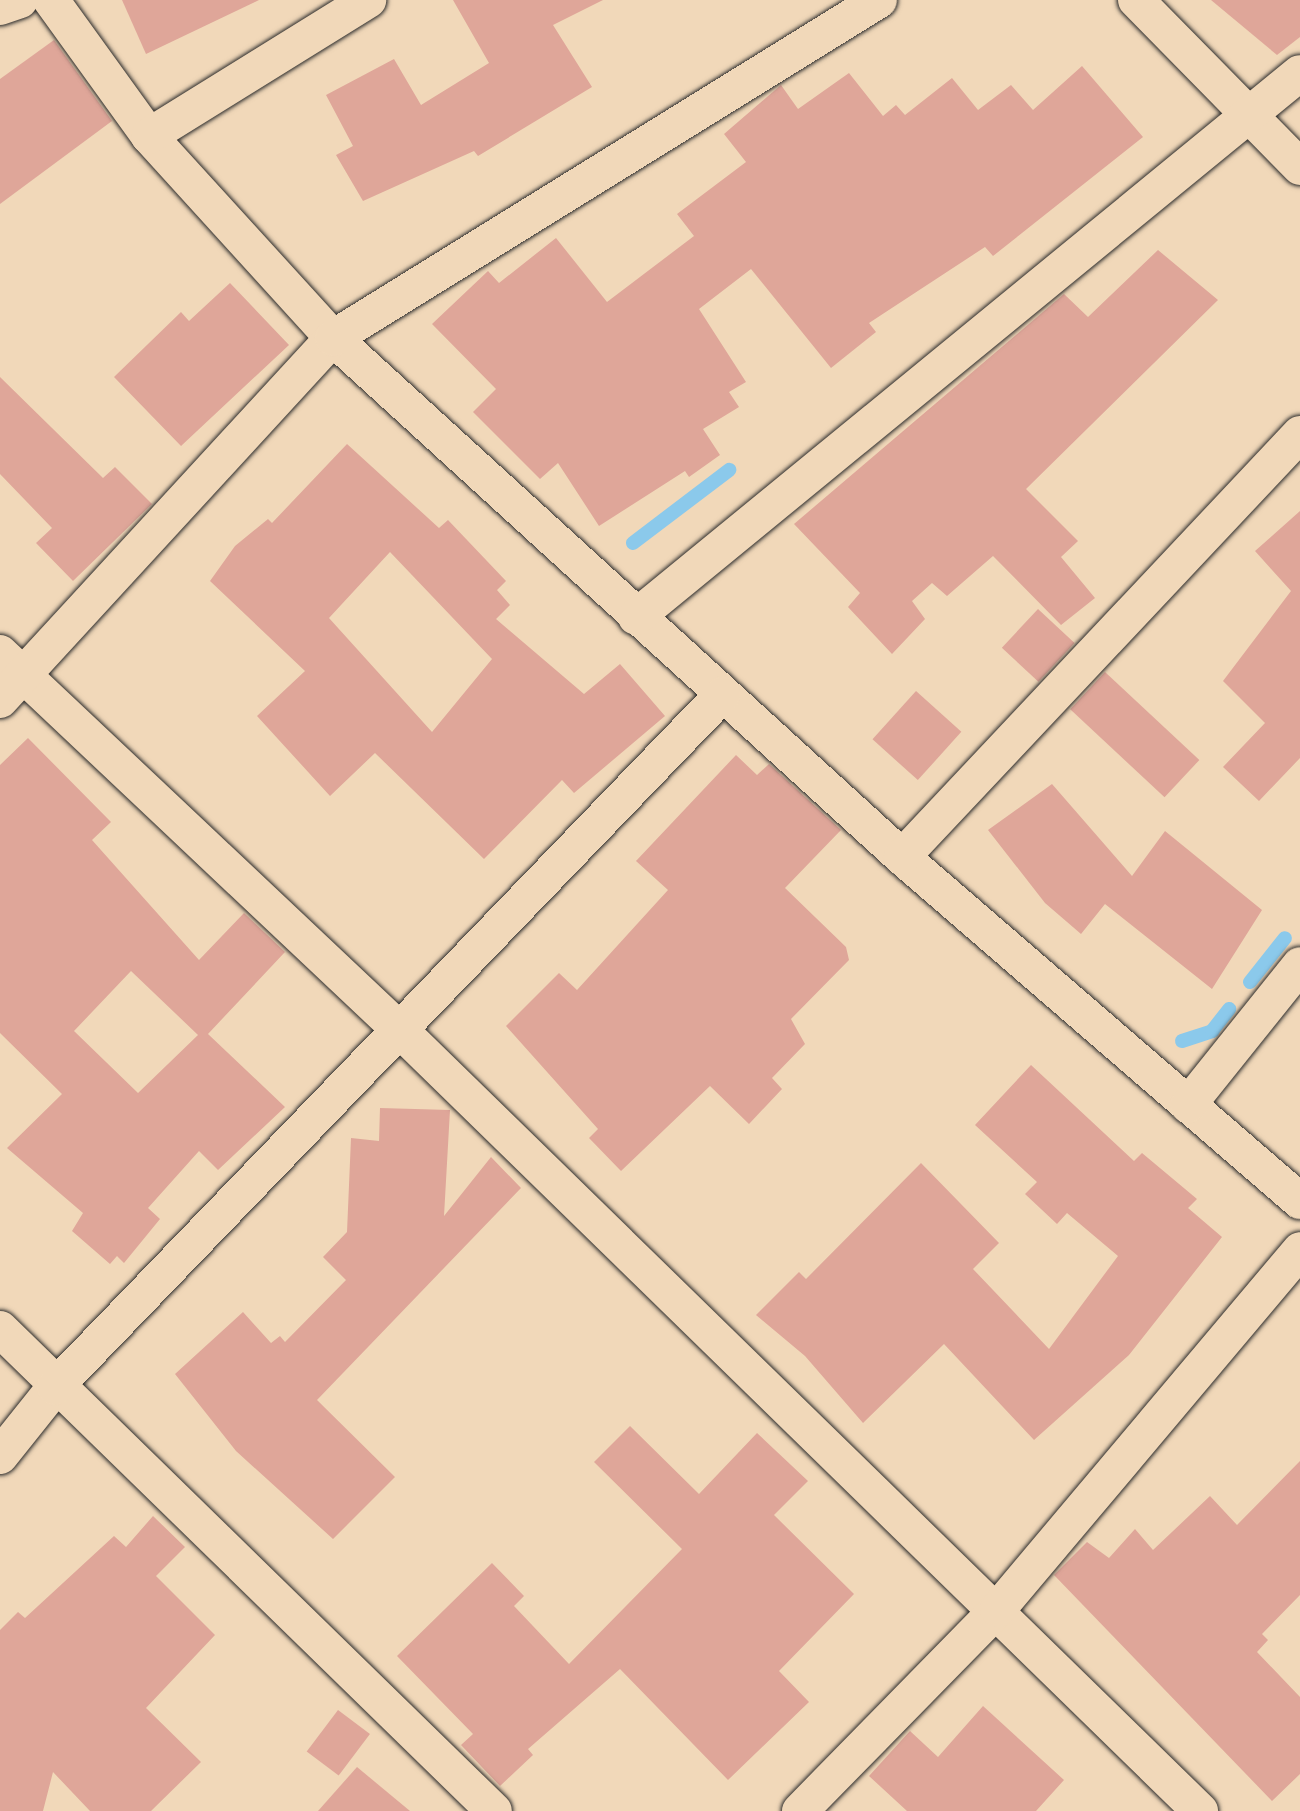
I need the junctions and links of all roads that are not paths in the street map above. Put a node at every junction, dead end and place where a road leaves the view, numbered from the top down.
1 (20, 0) edge
2 (51, 0) edge
3 (368, 0) edge
4 (879, 0) edge
5 (1136, 0) edge
6 (0, 7) edge
7 (1300, 73) edge
8 (1250, 116) junction
9 (149, 136) junction
10 (1300, 167) edge
11 (333, 338) junction
12 (1300, 434) edge
13 (636, 617) junction
14 (7, 677) edge
15 (722, 695) junction
16 (902, 857) junction
17 (1300, 965) edge
18 (403, 1033) junction
19 (1188, 1105) junction
20 (1300, 1201) edge
21 (1300, 1250) edge
22 (0, 1329) edge
23 (55, 1387) junction
24 (0, 1456) edge
25 (998, 1609) junction
26 (494, 1811) edge
27 (800, 1811) edge
28 (1200, 1811) edge

1 - 6 street
2 - 9 street
3 - 9 street
4 - 11 street
5 - 8 street
7 - 8 street
8 - 10 street
8 - 13 street
9 - 11 street
11 - 13 street
11 - 14 street
12 - 16 street
13 - 15 street
14 - 18 street
15 - 16 street
15 - 18 street
16 - 19 street
17 - 19 street
18 - 23 street
18 - 25 street
19 - 20 street
21 - 25 street
22 - 23 street
23 - 24 street
23 - 26 street
25 - 27 street
25 - 28 street

